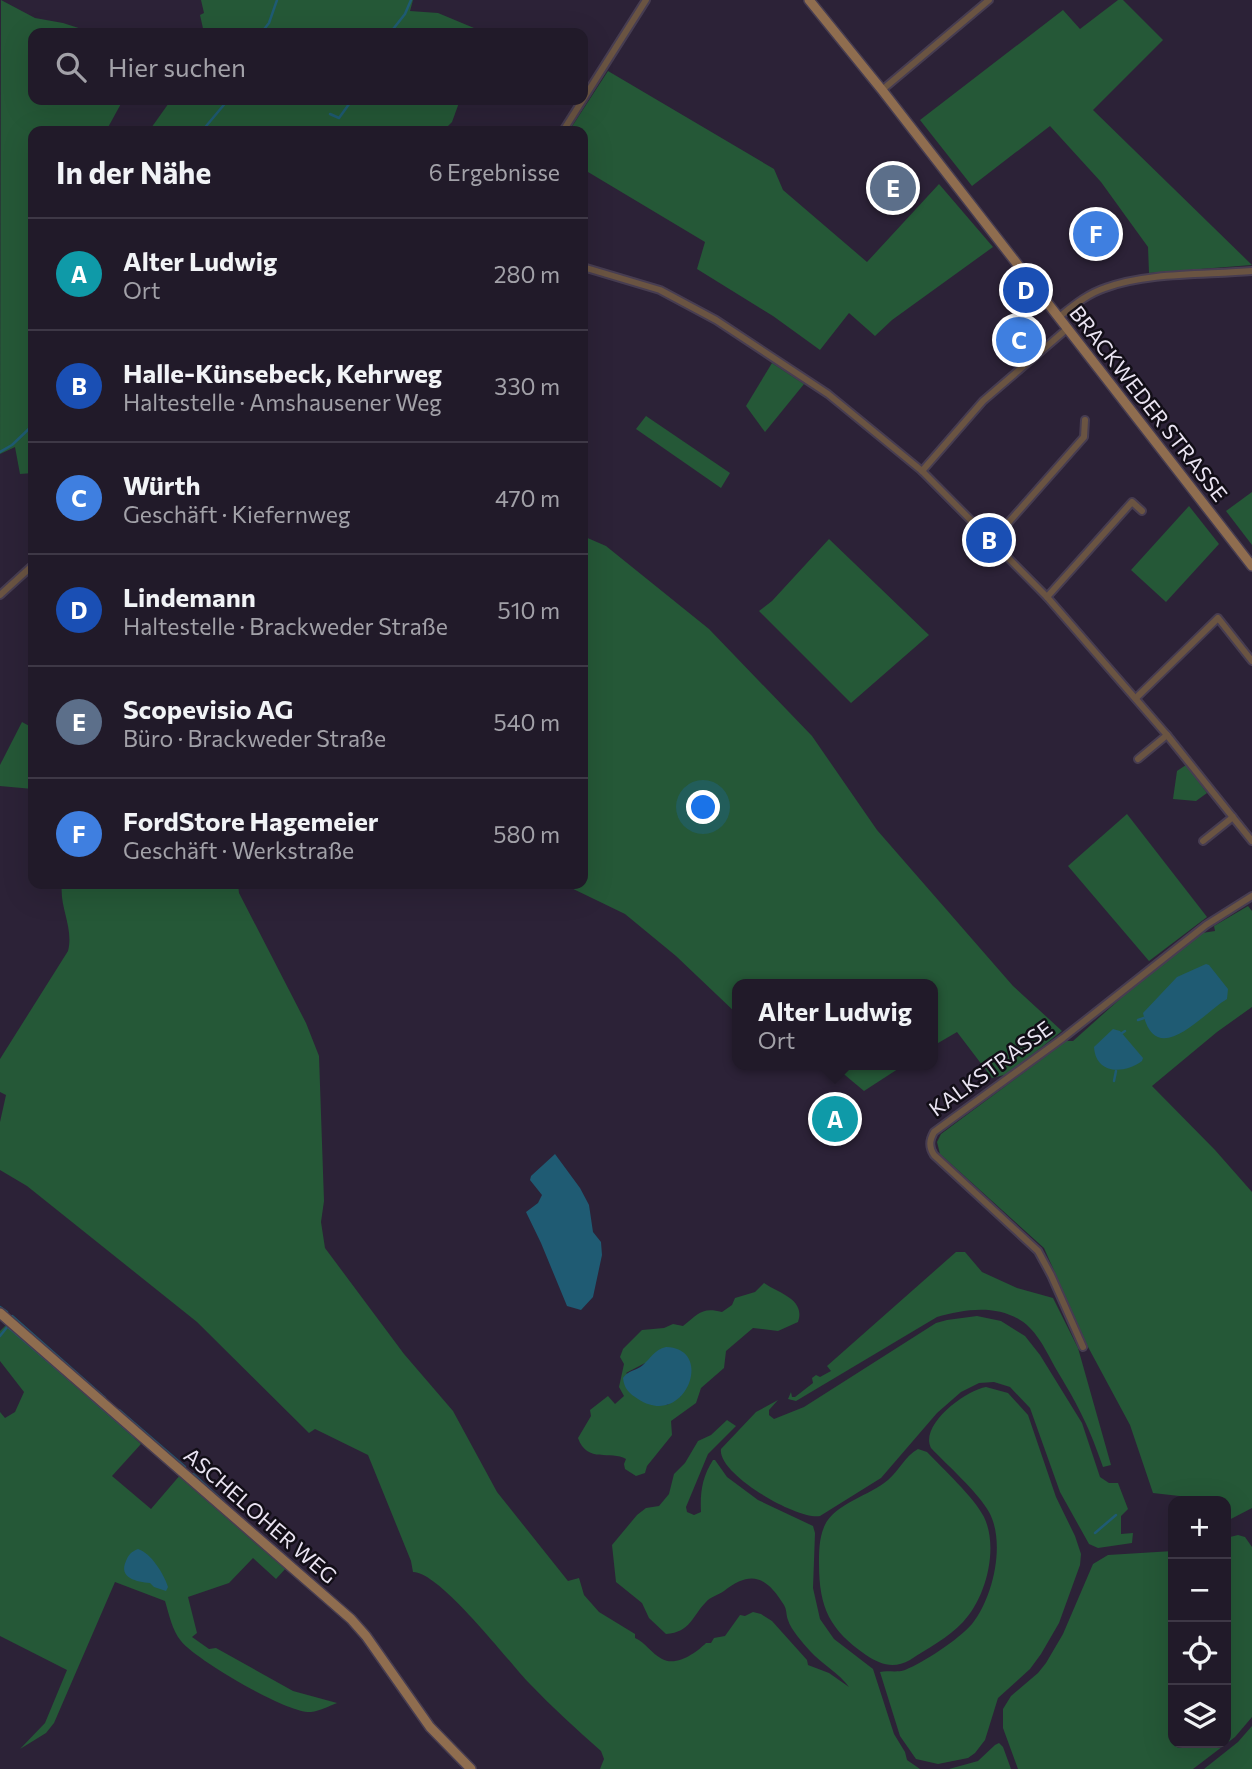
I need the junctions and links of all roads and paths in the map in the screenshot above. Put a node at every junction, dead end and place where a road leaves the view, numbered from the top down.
1 (646, 0) edge
2 (809, 0) edge
3 (989, 0) edge
4 (882, 90) junction
5 (588, 92) edge
6 (579, 105) edge
7 (566, 126) edge
8 (588, 268) edge
9 (1252, 271) edge
10 (1059, 317) junction
11 (1068, 328) junction
12 (1085, 420) dead end
13 (922, 471) junction
14 (1142, 511) dead end
15 (993, 540) junction
16 (1252, 566) edge
17 (28, 570) edge
18 (0, 595) edge
19 (1047, 597) junction
20 (1252, 661) edge
21 (1136, 698) junction
22 (1167, 734) junction
23 (1138, 759) dead end
24 (1233, 817) junction
25 (1203, 841) dead end
26 (1252, 841) edge
27 (1252, 896) edge
28 (0, 1313) edge
29 (1083, 1347) dead end
30 (471, 1769) edge

1 - 5 street
2 - 4 street, BRACKWEDER STRASSE
3 - 4 street
4 - 10 street, BRACKWEDER STRASSE
6 - 7 street
8 - 13 street
9 - 10 street
10 - 11 street, BRACKWEDER STRASSE
11 - 13 street
11 - 16 street, BRACKWEDER STRASSE
12 - 15 street
13 - 15 street
14 - 19 street
15 - 19 street
17 - 18 street
19 - 21 street
20 - 21 street
21 - 22 street
22 - 23 street
22 - 24 street
24 - 25 street
24 - 26 street
27 - 29 street, KALKSTRASSE
28 - 30 street, ASCHELOHER WEG

